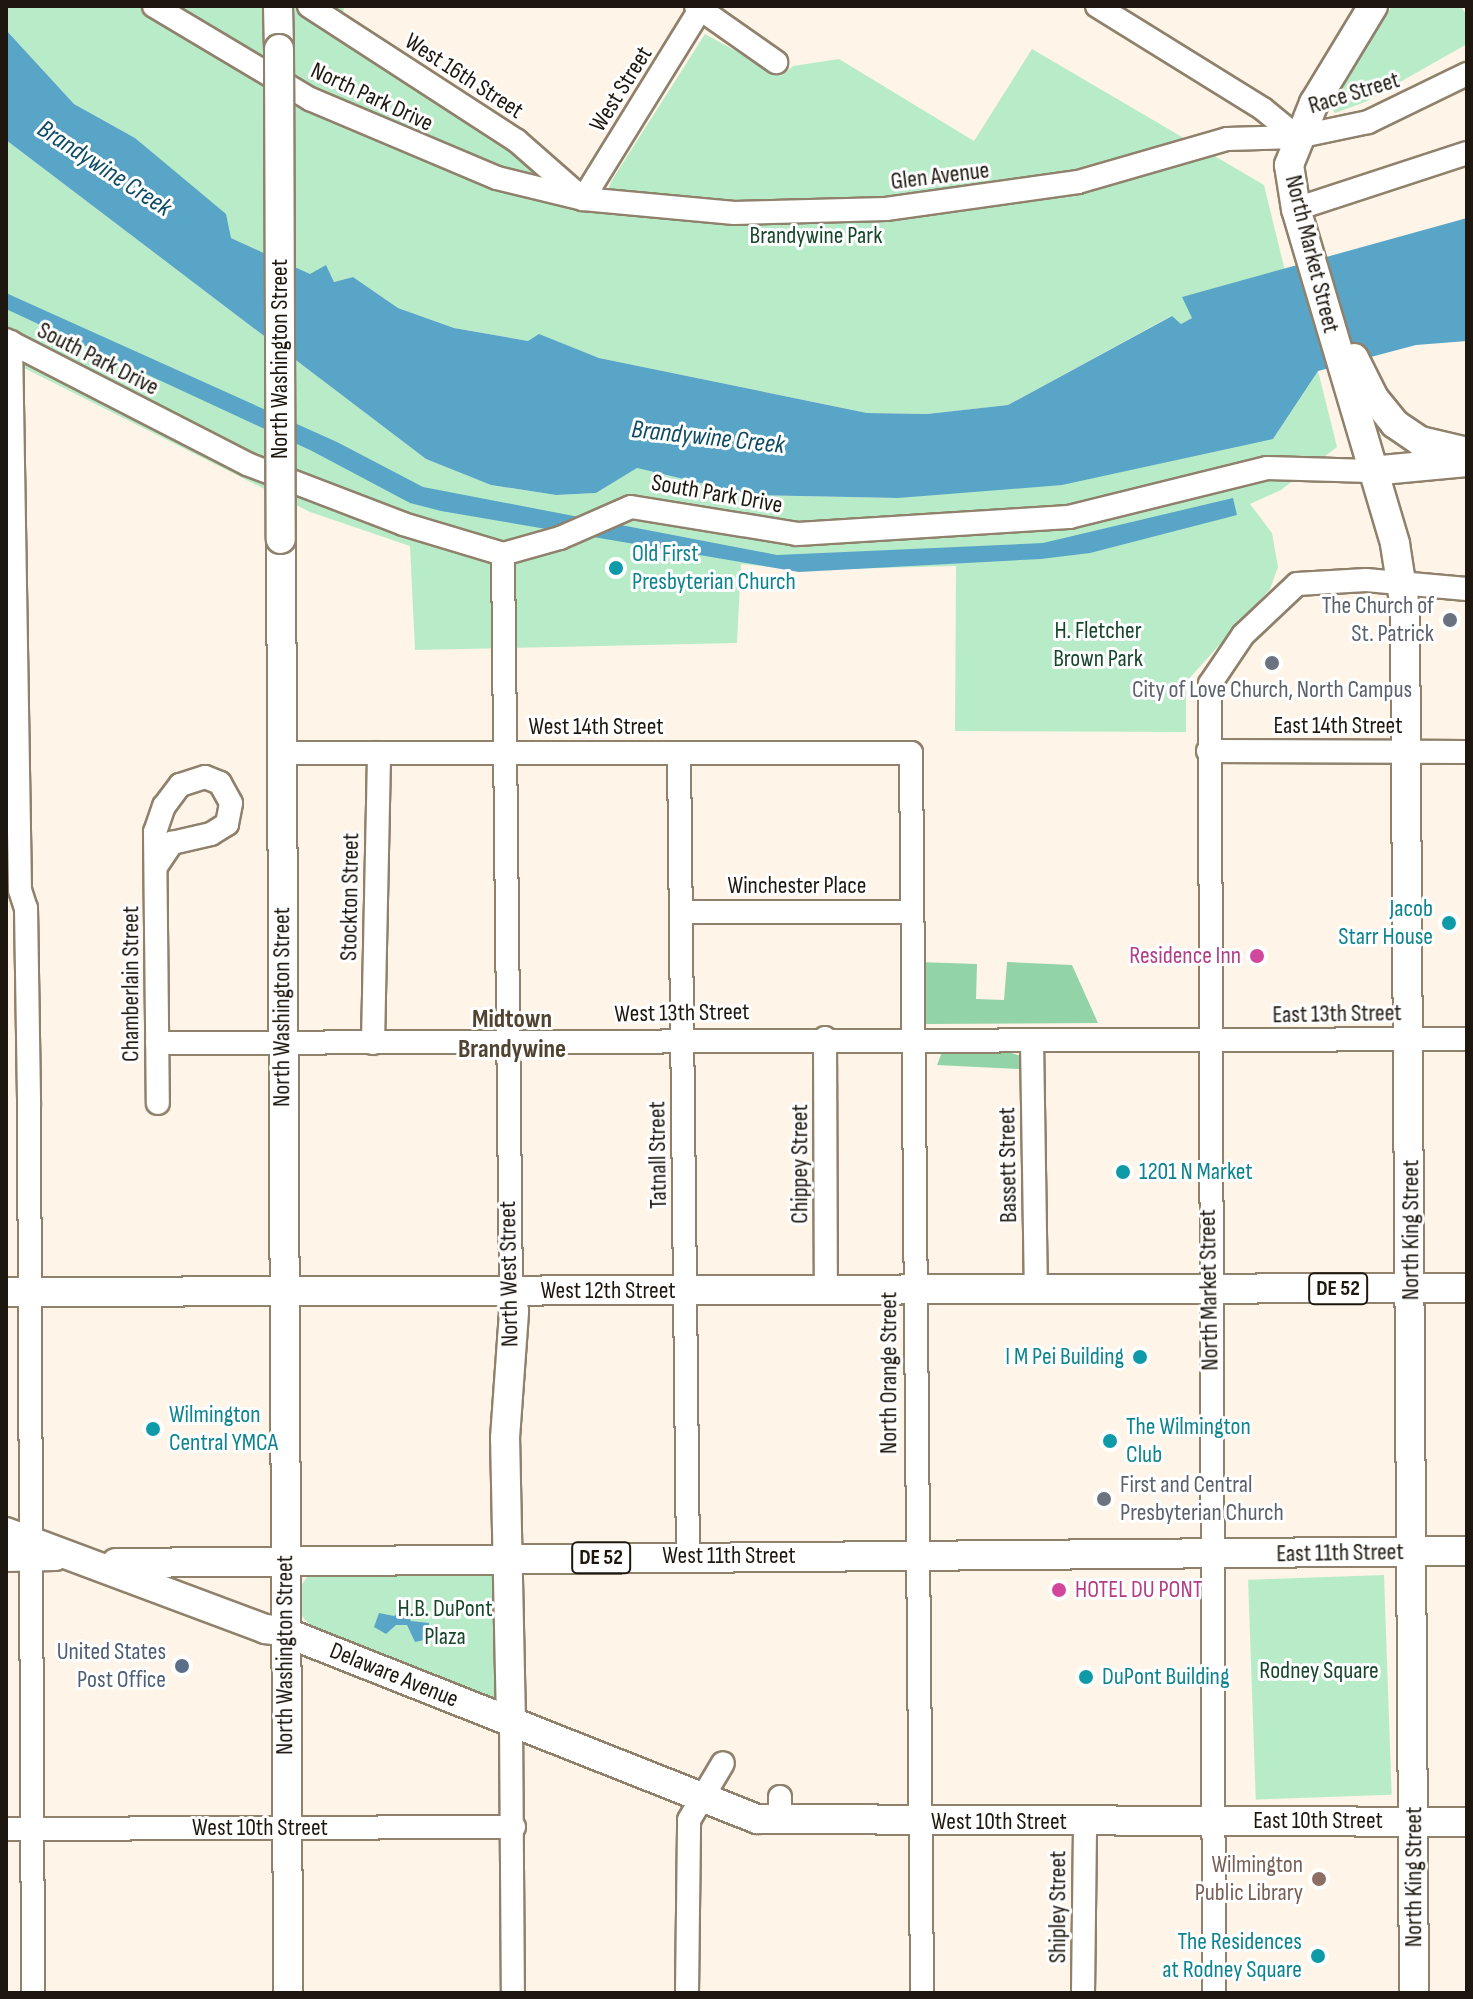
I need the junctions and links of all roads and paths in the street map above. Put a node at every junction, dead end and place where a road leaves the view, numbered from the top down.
1 (154, 6) edge
2 (310, 6) edge
3 (1097, 6) edge
4 (1373, 6) edge
5 (699, 7) edge
6 (278, 13) edge
7 (776, 62) dead end
8 (1467, 74) edge
9 (1297, 137) junction
10 (1467, 153) edge
11 (583, 199) junction
12 (1296, 209) junction
13 (8, 341) edge
14 (1356, 385) junction
15 (1467, 452) edge
16 (1467, 462) edge
17 (1371, 471) junction
18 (503, 554) junction
19 (1402, 585) junction
20 (1467, 589) edge
21 (1208, 751) junction
22 (1408, 752) junction
23 (1467, 752) edge
24 (281, 753) junction
25 (379, 753) junction
26 (504, 753) junction
27 (679, 753) junction
28 (911, 753) joint
29 (157, 865) dead end
30 (681, 912) junction
31 (912, 912) junction
32 (682, 1038) junction
33 (825, 1038) junction
34 (913, 1039) junction
35 (1410, 1039) junction
36 (1467, 1039) edge
37 (1032, 1041) junction
38 (506, 1042) junction
39 (1207, 1042) junction
40 (157, 1043) junction
41 (373, 1043) junction
42 (282, 1044) junction
43 (158, 1103) dead end
44 (1467, 1288) edge
45 (1036, 1289) junction
46 (1209, 1289) junction
47 (1411, 1289) junction
48 (685, 1290) junction
49 (826, 1290) junction
50 (915, 1290) junction
51 (511, 1291) junction
52 (18, 1292) edge
53 (284, 1292) junction
54 (19, 1547) edge
55 (1467, 1551) edge
56 (1413, 1552) junction
57 (1213, 1554) junction
58 (688, 1556) junction
59 (916, 1556) junction
60 (71, 1557) junction
61 (508, 1561) junction
62 (286, 1562) junction
63 (282, 1631) junction
64 (511, 1722) junction
65 (723, 1763) dead end
66 (702, 1799) junction
67 (780, 1809) joint
68 (1085, 1821) junction
69 (1217, 1821) junction
70 (1413, 1821) junction
71 (920, 1822) junction
72 (1467, 1822) edge
73 (514, 1827) junction
74 (287, 1828) junction
75 (6, 1829) edge
76 (34, 1829) junction
77 (33, 1993) edge
78 (288, 1993) edge
79 (513, 1993) edge
80 (687, 1993) edge
81 (922, 1993) edge
82 (1083, 1993) edge
83 (1214, 1993) edge
84 (1414, 1993) edge

1 - 11 street, North Park Drive
2 - 6 street, North Washington Street
2 - 11 street, West 16th Street
3 - 9 street
4 - 9 main road, North Market Street
5 - 7 street
5 - 11 street, West Street
6 - 24 main road, North Washington Street, bridge
8 - 9 street, Race Street
9 - 11 street, Glen Avenue
9 - 12 main road, North Market Street
10 - 12 street
12 - 14 main road, North Market Street
13 - 18 street, South Park Drive
13 - 52 street
14 - 15 main road
14 - 17 main road, North Market Street
16 - 17 main road
17 - 18 street, South Park Drive
17 - 19 main road, North King Street
18 - 26 street, North West Street
19 - 20 street, North Market Street
19 - 21 street, North Market Street
19 - 22 main road, North King Street
21 - 22 street, East 14th Street
21 - 39 street, North Market Street
22 - 23 street, East 14th Street
22 - 35 main road, North King Street
24 - 25 street, West 14th Street
24 - 42 main road, North Washington Street
25 - 26 street, West 14th Street
25 - 41 street, Stockton Street
26 - 27 street, West 14th Street
26 - 38 street, North West Street
27 - 28 street, West 14th Street
27 - 30 street, Tatnall Street
28 - 31 street, North Orange Street
29 - 40 street, Chamberlain Street
30 - 31 street, Winchester Place
30 - 32 street, Tatnall Street
31 - 34 street, North Orange Street
32 - 33 street, West 13th Street
32 - 38 street, West 13th Street
32 - 48 street, Tatnall Street
33 - 34 street, West 13th Street
33 - 49 street, Chippey Street
34 - 37 street, West 13th Street
34 - 50 street, North Orange Street
35 - 36 street, East 13th Street
35 - 39 street, East 13th Street
35 - 47 main road, North King Street
37 - 39 street, West 13th Street
37 - 45 street, Bassett Street
38 - 41 street, West 13th Street
38 - 51 street, North West Street
39 - 46 street, North Market Street
40 - 42 street, West 13th Street
40 - 43 street, Chamberlain Street
41 - 42 street, West 13th Street
42 - 53 main road, North Washington Street
44 - 47 main road, DE 52
45 - 46 main road, West 12th Street / DE 52
45 - 50 main road, West 12th Street / DE 52
46 - 47 main road, DE 52
46 - 57 street, North Market Street
47 - 56 main road, North King Street
48 - 49 main road, West 12th Street / DE 52
48 - 51 main road, West 12th Street / DE 52
48 - 58 street, Tatnall Street
49 - 50 main road, West 12th Street / DE 52
50 - 59 street, North Orange Street
51 - 53 main road, West 12th Street / DE 52
51 - 61 main road, North West Street
52 - 53 main road, West 12th Street / DE 52
52 - 54 street
53 - 62 main road, North Washington Street
54 - 60 main road, West 11th Street
54 - 76 street
55 - 56 main road, East 11th Street / DE 52
56 - 57 main road, East 11th Street / DE 52
56 - 70 main road, North King Street
57 - 59 main road, West 11th Street / DE 52
57 - 69 street, North Market Street
58 - 59 main road, West 11th Street / DE 52
58 - 61 main road, West 11th Street / DE 52
59 - 71 street, North Orange Street
60 - 62 main road, West 11th Street / DE 52
60 - 63 main road, Delaware Avenue
61 - 62 main road, West 11th Street / DE 52
61 - 64 main road, North West Street
62 - 63 main road, North Washington Street
63 - 64 main road, Delaware Avenue
63 - 74 main road, North Washington Street
64 - 66 main road, Delaware Avenue
64 - 73 street, North West Street
65 - 66 street
66 - 67 main road, Delaware Avenue
66 - 80 street
67 - 71 main road, West 10th Street
68 - 69 main road, West 10th Street
68 - 71 main road, West 10th Street
68 - 82 street, Shipley Street
69 - 70 main road, East 10th Street
69 - 83 street, North Market Street
70 - 72 main road, East 10th Street
70 - 84 main road, North King Street
71 - 81 street, North Orange Street
73 - 74 street, West 10th Street
73 - 79 street, North West Street
74 - 76 street, West 10th Street
74 - 78 main road, North Washington Street
75 - 76 street, West 10th Street
76 - 77 street

